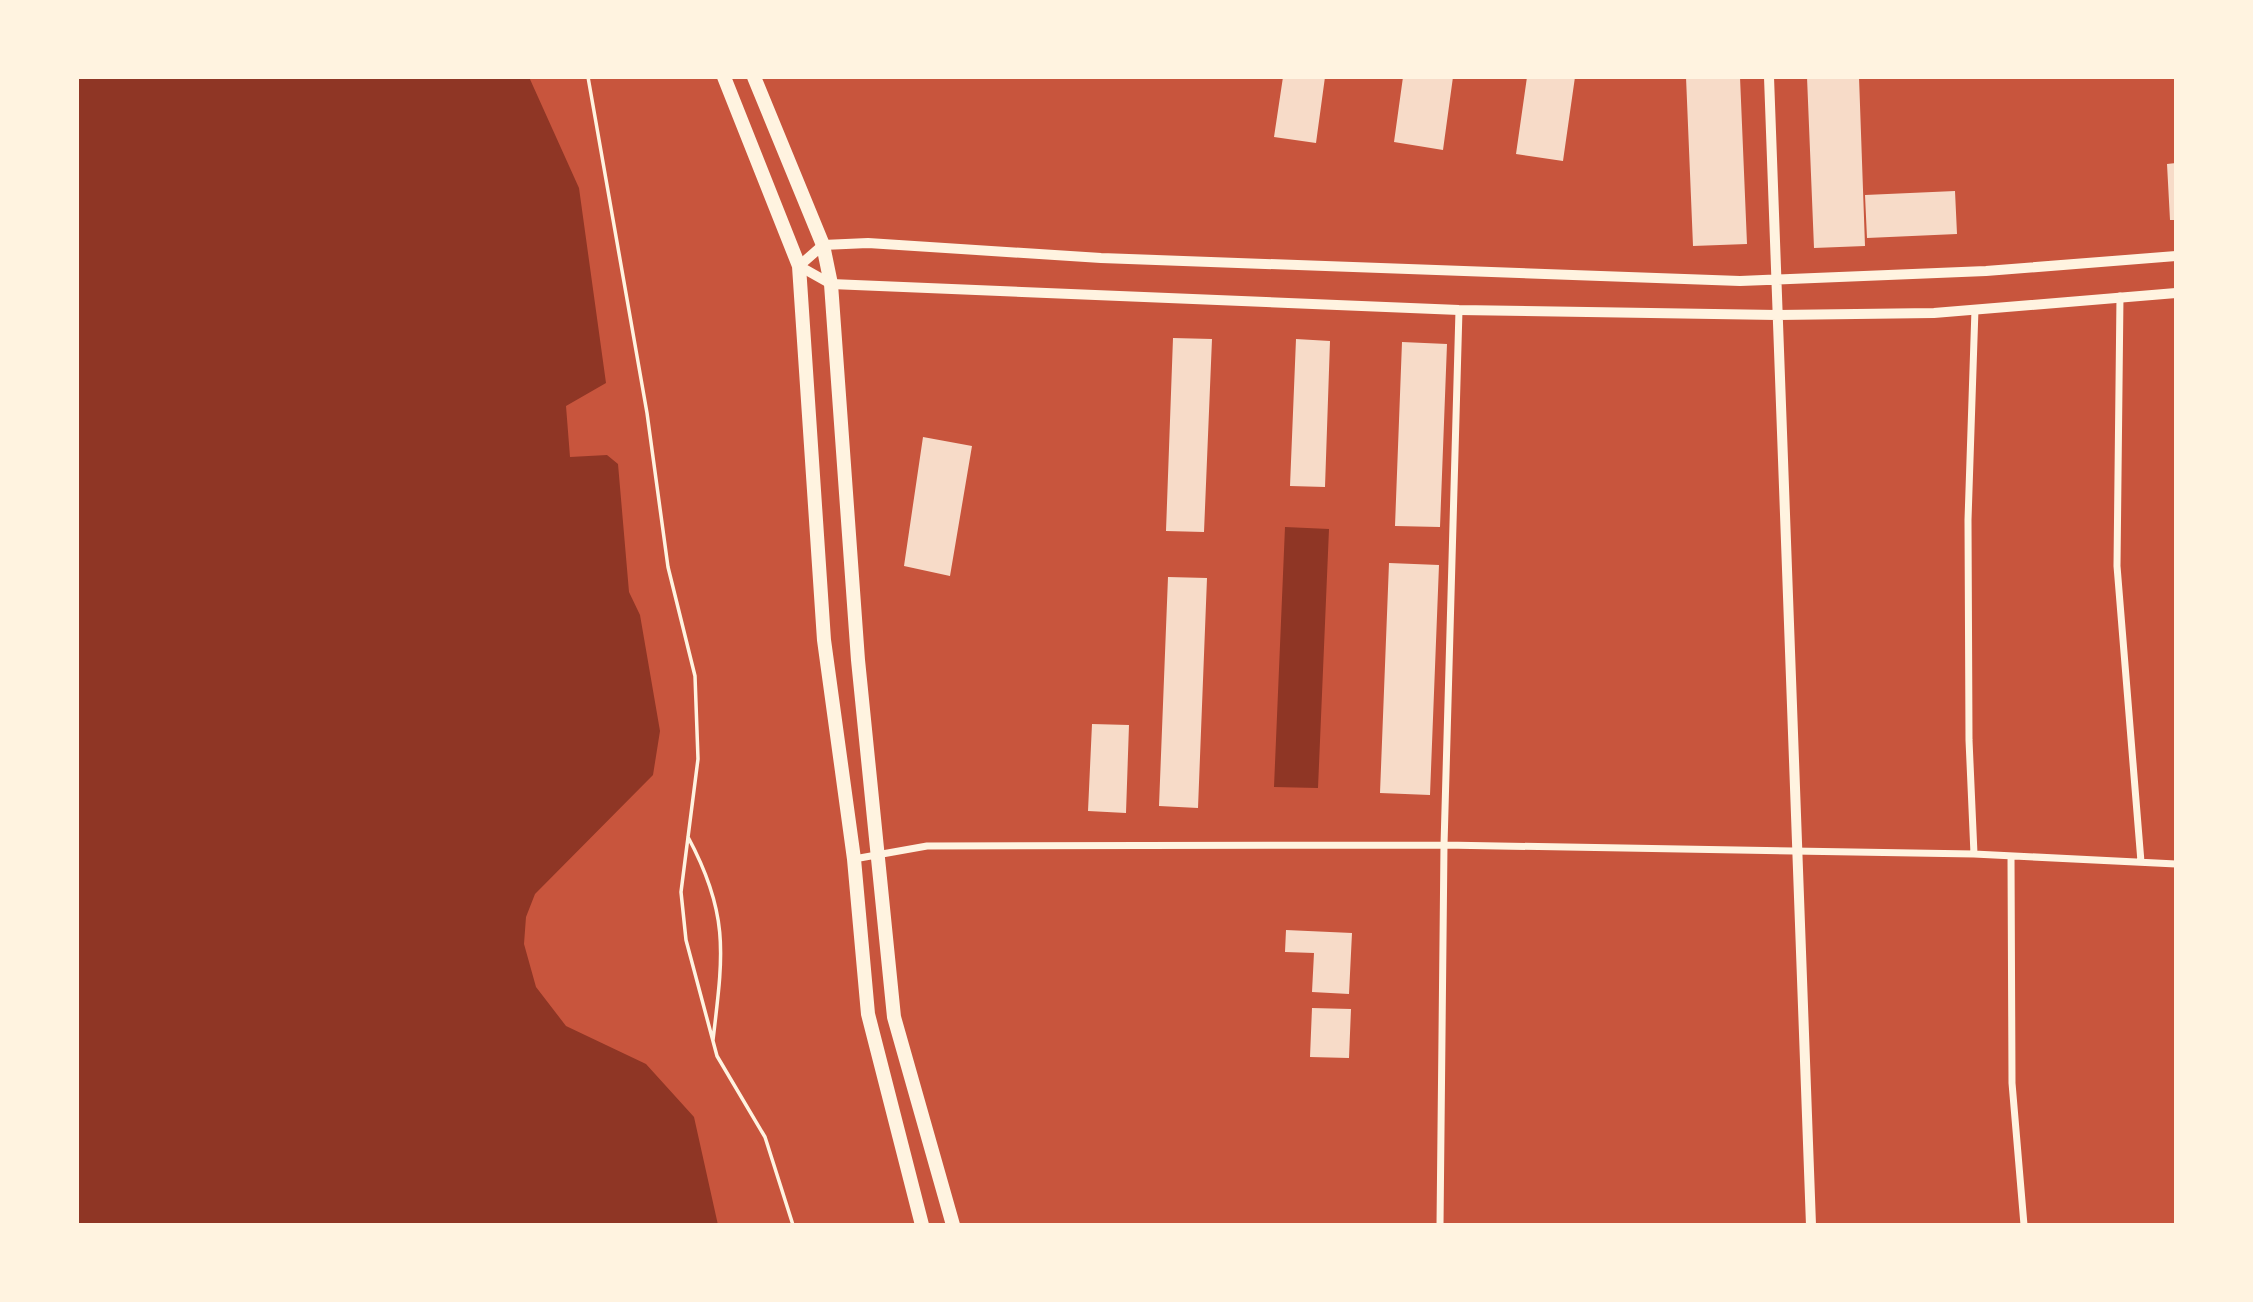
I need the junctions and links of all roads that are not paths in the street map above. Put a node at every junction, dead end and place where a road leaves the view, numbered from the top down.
1 (724, 77) edge
2 (754, 77) edge
3 (1769, 77) edge
4 (823, 244) junction
5 (2176, 256) edge
6 (799, 266) junction
7 (1776, 280) junction
8 (831, 284) junction
9 (2176, 293) edge
10 (2120, 296) junction
11 (1975, 309) junction
12 (1459, 310) junction
13 (1777, 315) junction
14 (1444, 845) junction
15 (1797, 850) junction
16 (1974, 854) junction
17 (879, 855) junction
18 (2011, 856) junction
19 (854, 859) junction
20 (2141, 862) junction
21 (2176, 864) edge
22 (922, 1225) edge
23 (953, 1225) edge
24 (1440, 1225) edge
25 (1811, 1225) edge
26 (2024, 1225) edge

1 - 6 main road
2 - 4 main road
3 - 7 street
4 - 6 street
4 - 7 street
4 - 8 main road
5 - 7 street
6 - 8 street
6 - 19 main road
7 - 13 street
8 - 12 street
8 - 17 main road
9 - 10 street
10 - 11 street
10 - 20 street
11 - 13 street
11 - 16 street
12 - 13 street
12 - 14 street
13 - 15 street
14 - 15 street
14 - 17 street
14 - 24 street
15 - 16 street
15 - 25 street
16 - 18 street
17 - 19 street
17 - 23 main road
18 - 20 street
18 - 26 street
19 - 22 main road
20 - 21 street

